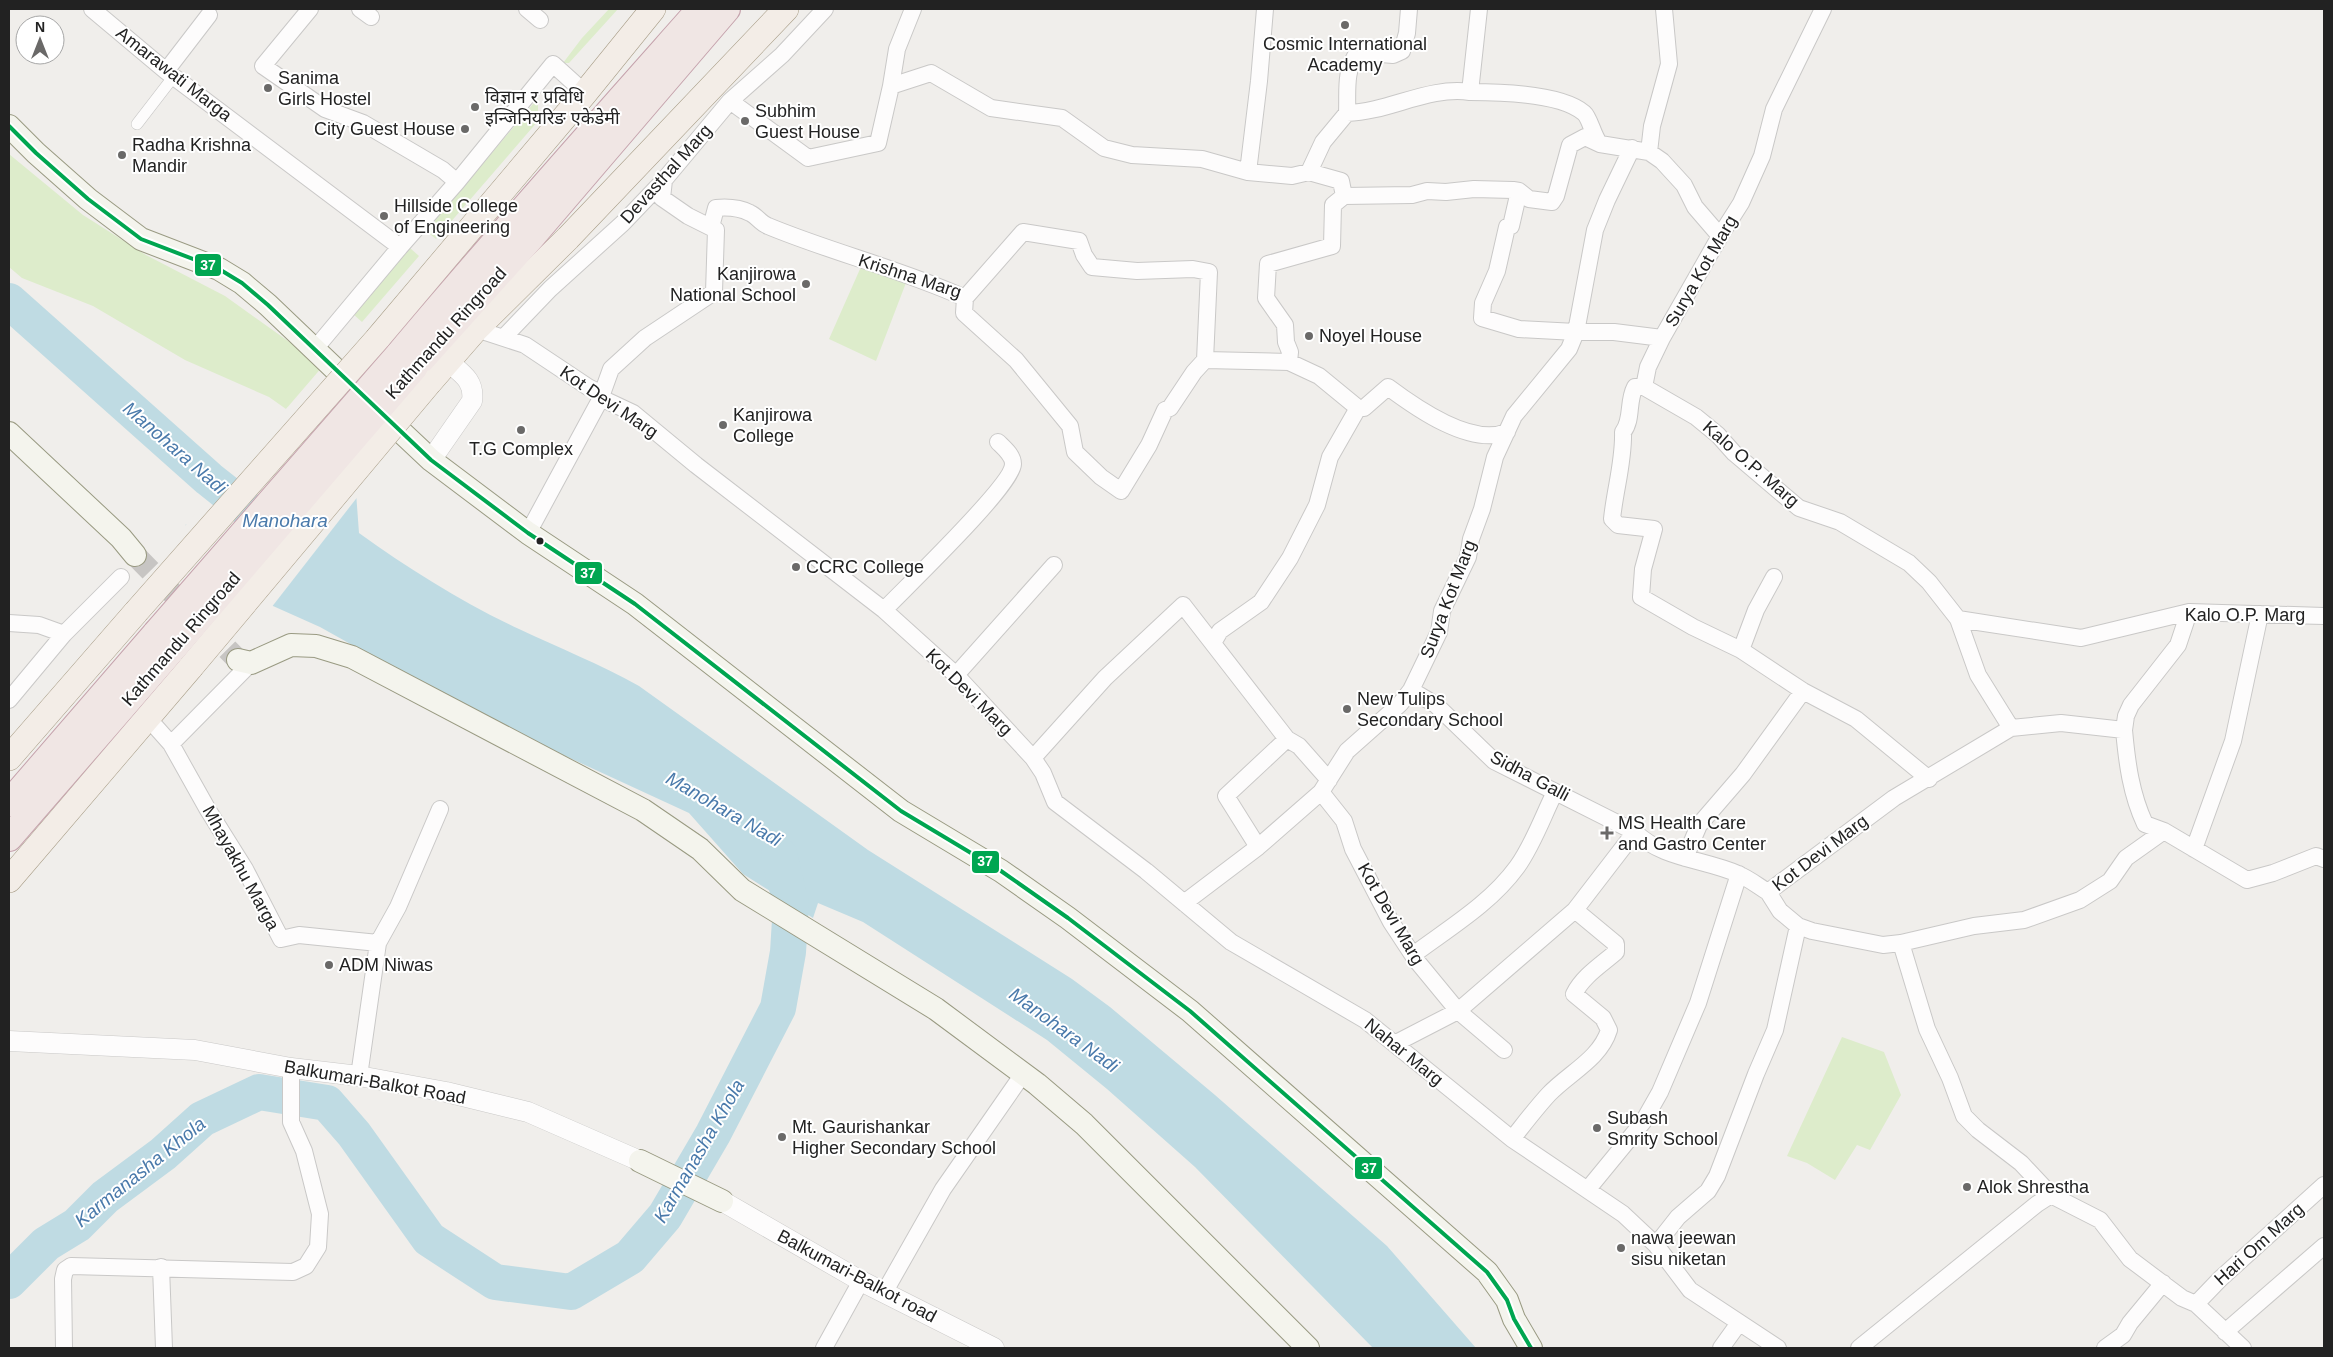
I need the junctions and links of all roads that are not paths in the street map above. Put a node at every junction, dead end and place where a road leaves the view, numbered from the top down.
1 (92, 9) edge
2 (310, 9) edge
3 (526, 9) edge
4 (653, 9) edge
5 (700, 9) edge
6 (727, 9) edge
7 (786, 9) edge
8 (825, 9) edge
9 (913, 9) edge
10 (1265, 9) edge
11 (1409, 9) edge
12 (1479, 9) edge
13 (1664, 9) edge
14 (1823, 9) edge
15 (209, 15) dead end
16 (540, 20) dead end
17 (170, 73) junction
18 (891, 86) junction
19 (585, 92) junction
20 (1470, 92) junction
21 (730, 101) junction
22 (1347, 113) junction
23 (137, 124) dead end
24 (9, 126) edge
25 (1600, 144) junction
26 (1632, 148) junction
27 (1649, 152) junction
28 (1248, 172) junction
29 (1309, 172) junction
30 (664, 180) junction
31 (457, 182) junction
32 (1519, 191) junction
33 (1344, 196) junction
34 (711, 227) junction
35 (1720, 236) junction
36 (400, 247) junction
37 (966, 298) junction
38 (476, 329) junction
39 (1576, 332) junction
40 (504, 337) junction
41 (1662, 338) junction
42 (314, 350) junction
43 (446, 360) junction
44 (1205, 360) junction
45 (405, 361) junction
46 (1289, 362) junction
47 (1644, 387) junction
48 (602, 396) junction
49 (1358, 408) junction
50 (1507, 432) junction
51 (9, 433) edge
52 (998, 442) dead end
53 (431, 460) junction
54 (528, 533) junction
55 (135, 555) tunnel mouth
56 (1054, 565) dead end
57 (121, 577) dead end
58 (1774, 577) dead end
59 (884, 610) junction
60 (2189, 612) junction
61 (2260, 614) junction
62 (2324, 616) edge
63 (1958, 619) junction
64 (9, 623) edge
65 (64, 634) junction
66 (164, 641) junction
67 (1213, 643) junction
68 (1741, 650) junction
69 (244, 662) joint
70 (956, 675) junction
71 (1411, 690) junction
72 (1803, 692) junction
73 (9, 700) edge
74 (147, 717) junction
75 (2011, 728) junction
76 (2124, 730) junction
77 (1287, 739) junction
78 (171, 744) junction
79 (9, 758) edge
80 (1033, 758) junction
81 (1929, 779) junction
82 (1325, 786) junction
83 (1555, 792) junction
84 (9, 803) edge
85 (440, 809) dead end
86 (2164, 831) junction
87 (1635, 832) junction
88 (9, 838) edge
89 (1258, 847) junction
90 (2194, 849) junction
91 (1684, 858) junction
92 (2324, 859) edge
93 (1739, 874) junction
94 (9, 880) edge
95 (1768, 892) junction
96 (1184, 902) junction
97 (1575, 910) junction
98 (1798, 926) junction
99 (378, 943) junction
100 (1900, 943) junction
101 (1413, 955) junction
102 (1458, 1011) junction
103 (9, 1041) edge
104 (1396, 1043) junction
105 (1504, 1050) dead end
106 (291, 1068) junction
107 (1023, 1074) junction
108 (359, 1076) junction
109 (1512, 1139) junction
110 (640, 1161) joint
111 (2324, 1185) edge
112 (1588, 1189) junction
113 (2051, 1195) junction
114 (722, 1201) joint
115 (1656, 1245) junction
116 (2324, 1246) edge
117 (161, 1268) junction
118 (861, 1281) junction
119 (2163, 1283) junction
120 (884, 1292) junction
121 (2196, 1304) junction
122 (1740, 1323) junction
123 (2225, 1332) junction
124 (64, 1348) edge
125 (164, 1348) edge
126 (824, 1348) edge
127 (994, 1348) edge
128 (1308, 1348) edge
129 (1531, 1348) edge
130 (1721, 1348) edge
131 (1778, 1348) edge
132 (1859, 1348) edge
133 (2104, 1348) edge
134 (2243, 1348) edge

1 - 17 street, Amarawati Marga
2 - 31 street
3 - 16 street
4 - 19 main road
5 - 45 highway, Kathmandu Ringroad
6 - 45 highway, Kathmandu Ringroad
7 - 38 main road
8 - 21 street, Devasthal Marg
9 - 18 street
10 - 28 street
11 - 22 street
12 - 20 street
13 - 27 street
14 - 35 street, Surya Kot Marg
15 - 17 street
17 - 23 street
17 - 36 street, Amarawati Marga
18 - 21 street
18 - 28 street
19 - 31 street
19 - 45 main road
20 - 22 street
20 - 25 street
21 - 30 street, Devasthal Marg
22 - 29 street
24 - 42 main road
25 - 26 street
25 - 32 street
26 - 27 street
26 - 39 street
27 - 35 street
28 - 29 street
29 - 33 street
30 - 34 street
30 - 40 street, Devasthal Marg
31 - 36 street
32 - 33 street
32 - 39 street
33 - 46 street
34 - 37 street, Krishna Marg
34 - 48 street
35 - 41 street, Surya Kot Marg
36 - 42 street
37 - 44 street, Krishna Marg
37 - 44 street
38 - 40 street, Kot Devi Marg
38 - 43 main road
39 - 41 street, Surya Kot Marg
39 - 50 street, Surya Kot Marg
40 - 48 street, Kot Devi Marg
41 - 47 street
42 - 53 main road
43 - 45 main road
43 - 53 street
44 - 46 street
45 - 66 highway, Kathmandu Ringroad, bridge
45 - 74 main road, bridge
45 - 79 main road, bridge
46 - 49 street
47 - 63 street, Kalo O.P. Marg
47 - 68 street
48 - 54 street
48 - 59 street, Kot Devi Marg
49 - 50 street
49 - 67 street
50 - 71 street, Surya Kot Marg
51 - 55 main road
52 - 59 street
53 - 54 main road
54 - 129 main road
56 - 70 street
57 - 65 street
58 - 68 street
59 - 70 street, Kot Devi Marg
60 - 61 street, Kalo O.P. Marg
60 - 63 street, Kalo O.P. Marg
60 - 76 street
61 - 62 street, Kalo O.P. Marg
61 - 90 street
63 - 75 street
64 - 65 street
65 - 73 street
66 - 84 highway, Kathmandu Ringroad
66 - 88 highway, Kathmandu Ringroad
67 - 77 street
67 - 80 street
68 - 72 street
69 - 78 street
69 - 107 main road
70 - 80 street, Kot Devi Marg
71 - 82 street, Surya Kot Marg
71 - 83 street, Sidha Galli
72 - 81 street
72 - 91 street
74 - 78 street, Mhayakhu Marga
74 - 94 main road
75 - 76 street, Kot Devi Marg
75 - 81 street, Kot Devi Marg
76 - 86 street
77 - 82 street, Kot Devi Marg
77 - 89 street
78 - 99 street, Mhayakhu Marga
80 - 96 street, Nahar Marg
81 - 95 street, Kot Devi Marg
82 - 89 street, Surya Kot Marg
82 - 101 street, Kot Devi Marg
83 - 87 street, Sidha Galli
83 - 101 street
85 - 99 street
86 - 90 street
86 - 100 street
87 - 91 street, Kot Devi Marg
87 - 97 street
89 - 96 street, Surya Kot Marg
90 - 92 street
91 - 93 street, Kot Devi Marg
93 - 95 street, Kot Devi Marg
93 - 112 street
95 - 98 street
96 - 104 street, Nahar Marg
97 - 102 street
97 - 109 street
98 - 100 street
98 - 115 street
99 - 108 street
100 - 113 street
101 - 102 street, Kot Devi Marg
102 - 104 street
102 - 105 street, Kot Devi Marg
103 - 106 street, Balkumari-Balkot Road
104 - 109 street, Nahar Marg
106 - 108 street, Balkumari-Balkot Road
106 - 117 street
107 - 120 street
107 - 128 main road
108 - 110 street, Balkumari-Balkot Road
109 - 112 street, Nahar Marg
110 - 114 main road, Balkumari-Balkot Road
111 - 121 street, Hari Om Marg
112 - 115 street, Nahar Marg
113 - 119 street
113 - 132 street
114 - 118 street, Balkumari-Balkot road
115 - 122 street, Nahar Marg
116 - 123 street
117 - 124 street
117 - 125 street
118 - 120 street, Balkumari-Balkot road
118 - 126 street
119 - 121 street
119 - 133 street
120 - 127 street, Balkumari-Balkot road
121 - 123 street
122 - 130 street
122 - 131 street, Nahar Marg
123 - 134 street

